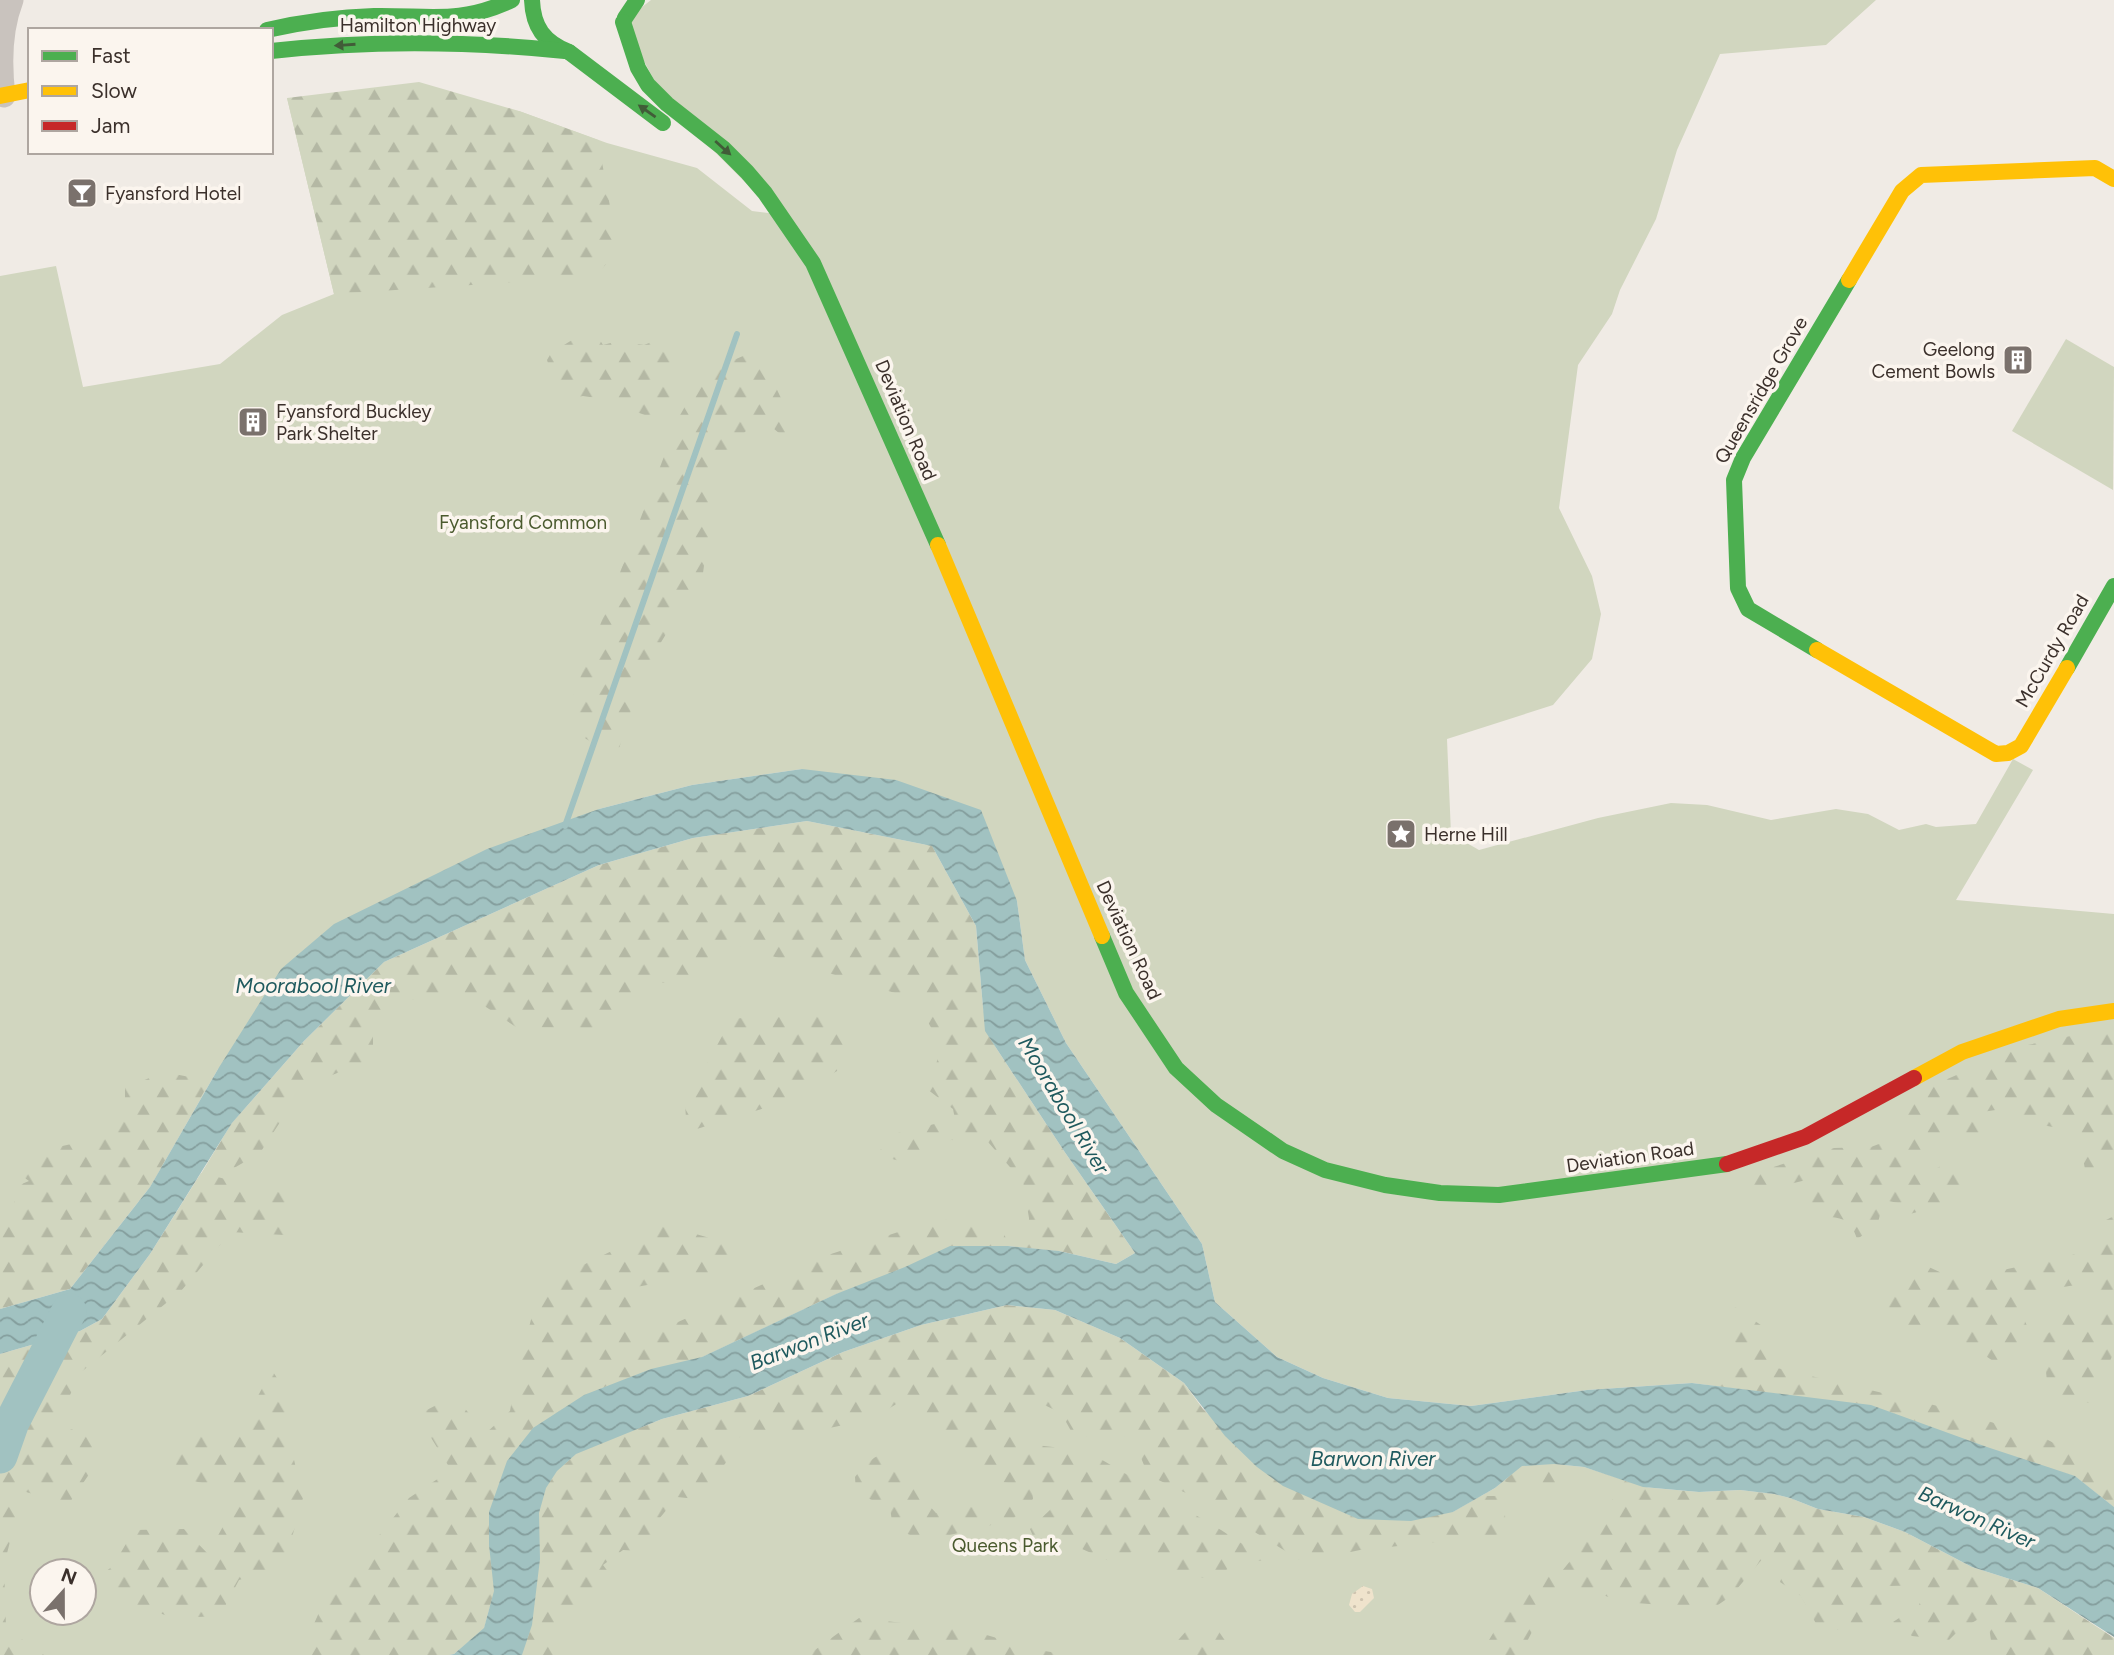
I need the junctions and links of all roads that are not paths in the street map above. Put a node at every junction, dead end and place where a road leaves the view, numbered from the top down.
1 (12, 0) edge
2 (512, 0) edge
3 (533, 0) edge
4 (625, 0) edge
5 (637, 0) edge
6 (624, 20) junction
7 (273, 28) edge
8 (614, 37) dead end
9 (273, 51) edge
10 (567, 51) junction
11 (595, 51) dead end
12 (28, 91) edge
13 (2, 104) edge
14 (678, 134) dead end
15 (717, 164) dead end
16 (2114, 179) edge
17 (777, 215) junction
18 (2114, 586) edge
19 (2106, 618) edge
20 (2026, 737) joint
21 (2114, 1011) edge

1 - 13 street
2 - 7 main road, Hamilton Highway
3 - 10 main road
4 - 6 main road, Deviation Road
5 - 6 main road
6 - 8 main road
6 -> 17 main road, Deviation Road
10 -> 9 main road, Hamilton Highway
10 - 11 main road, Hamilton Highway
14 -> 10 main road
12 - 13 main road
15 - 17 main road, Deviation Road
16 - 20 main road, Queensridge Grove
17 - 21 main road, Deviation Road
18 - 19 main road, McCurdy Road
19 - 20 main road, McCurdy Road

